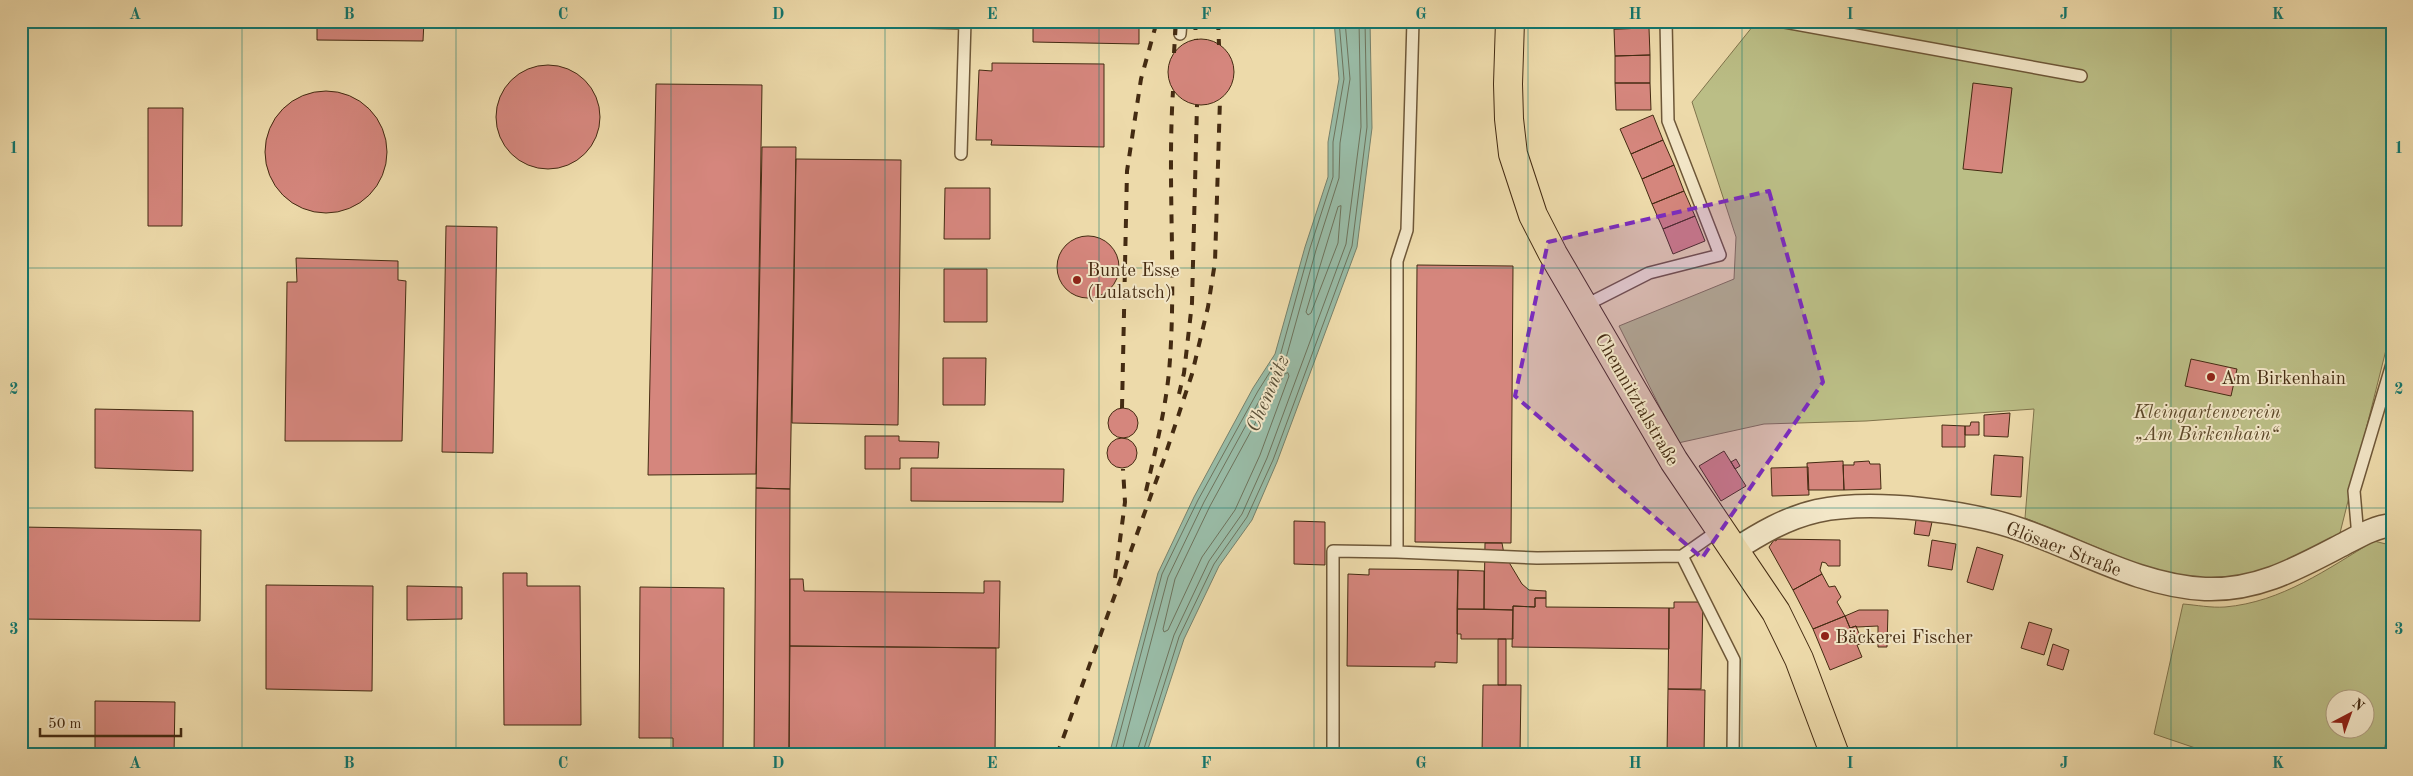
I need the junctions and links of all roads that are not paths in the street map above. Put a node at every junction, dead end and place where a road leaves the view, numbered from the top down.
1 (886, 21) edge
2 (1181, 21) edge
3 (1412, 21) edge
4 (1510, 21) edge
5 (1666, 21) edge
6 (1779, 21) edge
7 (965, 22) edge
8 (1180, 34) dead end
9 (2080, 76) dead end
10 (961, 154) dead end
11 (1584, 307) junction
12 (2392, 364) edge
13 (2392, 525) edge
14 (2358, 537) junction
15 (1726, 541) junction
16 (1397, 552) junction
17 (1682, 556) junction
18 (1333, 755) edge
19 (1733, 755) edge
20 (1836, 755) edge

1 - 7 lane
2 - 8 lane
3 - 16 lane
4 - 11 main road, Chemnitztalstraße
5 - 11 lane
6 - 9 lane
7 - 10 lane
11 - 15 main road, Chemnitztalstraße
12 - 14 lane
13 - 14 street, Glösaer Straße
14 - 15 street, Glösaer Straße
15 - 17 lane
15 - 20 main road, Chemnitztalstraße
16 - 17 lane
16 - 18 lane
17 - 19 lane

